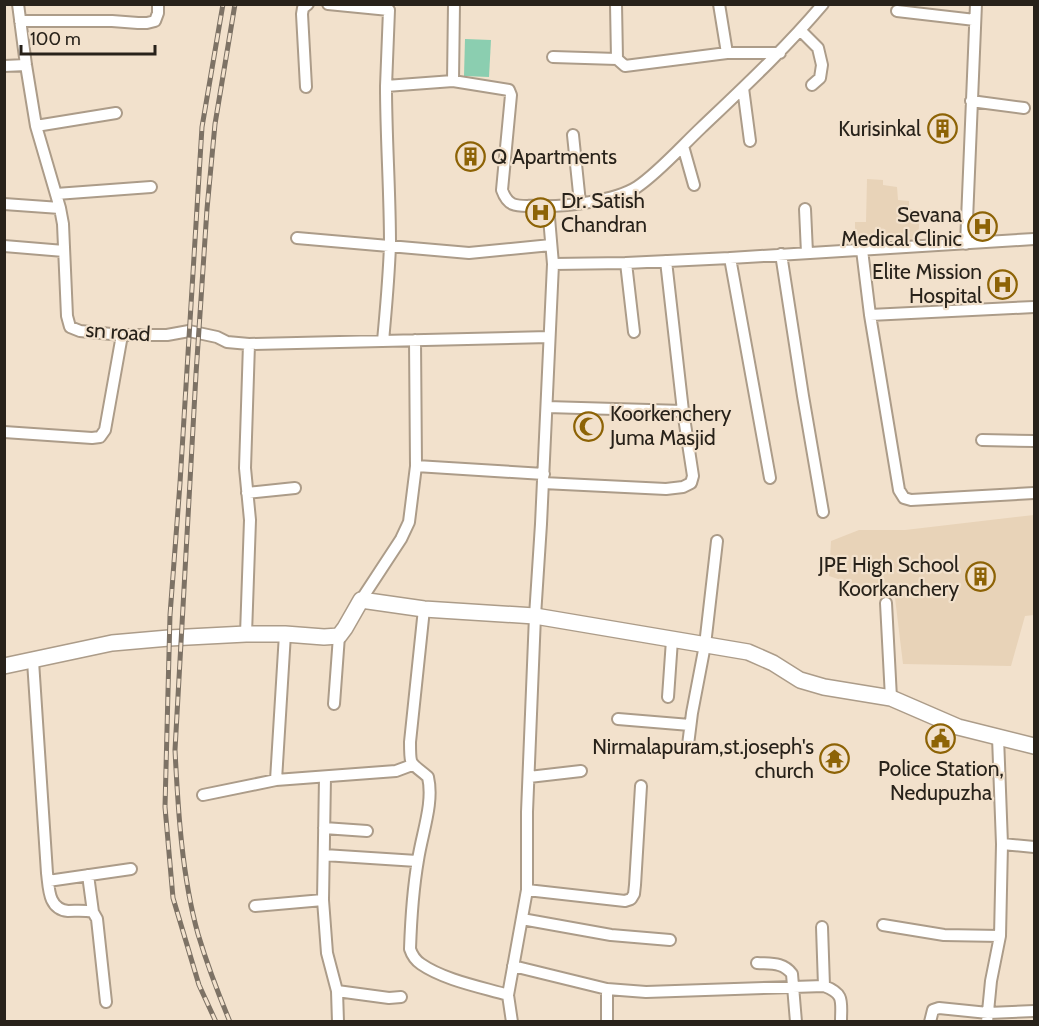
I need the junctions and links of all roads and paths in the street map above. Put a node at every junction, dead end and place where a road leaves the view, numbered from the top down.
1 (18, 4) edge
2 (158, 4) edge
3 (308, 4) edge
4 (328, 4) edge
5 (454, 4) edge
6 (616, 4) edge
7 (719, 4) edge
8 (823, 4) edge
9 (976, 4) edge
10 (389, 7) edge
11 (897, 11) dead end
12 (975, 20) junction
13 (20, 21) junction
14 (801, 31) junction
15 (727, 53) junction
16 (780, 53) junction
17 (553, 57) dead end
18 (617, 59) junction
19 (26, 65) junction
20 (4, 66) edge
21 (453, 81) junction
22 (812, 85) dead end
23 (386, 86) junction
24 (306, 87) dead end
25 (743, 88) junction
26 (971, 101) junction
27 (1024, 108) dead end
28 (116, 113) dead end
29 (36, 126) junction
30 (573, 135) dead end
31 (750, 141) dead end
32 (682, 146) junction
33 (694, 184) dead end
34 (151, 187) dead end
35 (56, 194) junction
36 (580, 203) junction
37 (4, 204) edge
38 (548, 206) junction
39 (60, 208) junction
40 (805, 209) dead end
41 (297, 238) dead end
42 (1035, 239) edge
43 (966, 244) junction
44 (390, 245) junction
45 (551, 245) junction
46 (4, 246) edge
47 (862, 250) junction
48 (64, 252) junction
49 (807, 253) junction
50 (781, 254) junction
51 (730, 258) junction
52 (666, 261) junction
53 (626, 263) junction
54 (553, 264) junction
55 (1035, 307) edge
56 (870, 315) junction
57 (634, 332) dead end
58 (122, 335) junction
59 (549, 337) junction
60 (415, 340) junction
61 (384, 341) junction
62 (249, 344) junction
63 (547, 407) junction
64 (683, 411) junction
65 (4, 432) edge
66 (981, 440) dead end
67 (1035, 441) edge
68 (416, 466) junction
69 (544, 478) junction
70 (770, 478) dead end
71 (295, 488) dead end
72 (247, 493) junction
73 (1035, 494) edge
74 (823, 512) dead end
75 (717, 541) dead end
76 (361, 600) junction
77 (886, 603) dead end
78 (424, 609) junction
79 (535, 616) junction
80 (246, 634) junction
81 (285, 634) junction
82 (339, 636) junction
83 (672, 640) junction
84 (705, 645) junction
85 (33, 661) junction
86 (4, 666) edge
87 (668, 697) dead end
88 (891, 698) junction
89 (334, 704) dead end
90 (618, 718) dead end
91 (690, 725) junction
92 (998, 737) junction
93 (688, 745) dead end
94 (1035, 746) edge
95 (412, 765) junction
96 (581, 771) dead end
97 (325, 777) junction
98 (529, 777) junction
99 (276, 780) junction
100 (641, 786) dead end
101 (203, 795) dead end
102 (324, 828) junction
103 (367, 831) dead end
104 (1002, 844) junction
105 (1035, 847) edge
106 (324, 855) junction
107 (417, 861) junction
108 (131, 869) dead end
109 (88, 875) junction
110 (48, 881) junction
111 (527, 890) junction
112 (323, 900) junction
113 (255, 906) dead end
114 (93, 912) junction
115 (522, 919) junction
116 (883, 926) dead end
117 (822, 927) dead end
118 (1000, 936) junction
119 (670, 940) dead end
120 (757, 963) dead end
121 (513, 966) junction
122 (824, 986) junction
123 (793, 987) junction
124 (607, 989) junction
125 (337, 991) junction
126 (508, 995) junction
127 (401, 997) dead end
128 (106, 1002) dead end
129 (1035, 1011) edge
130 (988, 1017) edge
131 (338, 1022) edge
132 (512, 1022) edge
133 (607, 1022) edge
134 (796, 1022) edge
135 (841, 1022) edge
136 (930, 1022) edge

1 - 13 street
2 - 13 street
3 - 24 street
4 - 10 street
5 - 21 street
6 - 18 street
7 - 15 street
8 - 14 street
9 - 12 street
10 - 23 street
11 - 12 street
12 - 26 street
13 - 19 street
14 - 16 street
14 - 22 street
15 - 16 street
15 - 18 street
16 - 25 street
17 - 18 street
19 - 20 street
19 - 29 street
21 - 23 street
21 - 38 street
23 - 44 street
25 - 31 street
25 - 32 street
26 - 27 street
26 - 43 street
28 - 29 street
29 - 35 street
30 - 36 street
32 - 33 street
32 - 36 street
34 - 35 street
35 - 39 street
36 - 38 street
37 - 39 street
38 - 45 street
39 - 48 street
40 - 49 street
41 - 44 street
42 - 43 street
43 - 47 street
44 - 45 street
44 - 61 street
45 - 54 street
46 - 48 street
47 - 49 street
47 - 56 street
48 - 58 street, sn road
49 - 50 street
50 - 51 street
50 - 74 street
51 - 52 street
51 - 70 street
52 - 53 street
52 - 64 street
53 - 54 street
53 - 57 street
54 - 59 street
55 - 56 street
56 - 73 street
58 - 62 street, sn road
58 - 65 street
59 - 60 street, sn road
59 - 63 street
60 - 61 street, sn road
60 - 68 street
61 - 62 street, sn road
62 - 72 street
63 - 64 street
63 - 69 street
64 - 69 street
66 - 67 street
68 - 69 street
68 - 76 street
69 - 79 street
71 - 72 street
72 - 80 street
75 - 84 street
76 - 78 street
76 - 82 street
77 - 88 street
78 - 79 street
78 - 95 street
79 - 83 street
79 - 98 street
80 - 81 street
80 - 85 street
81 - 82 street
81 - 99 street
82 - 89 street
83 - 84 street
83 - 87 street
84 - 88 street
84 - 91 street
85 - 86 street
85 - 110 street
88 - 92 street
90 - 91 street
91 - 93 street
92 - 94 street
92 - 104 street
95 - 97 street
95 - 107 street
96 - 98 street
97 - 99 street
97 - 102 street
98 - 111 street
99 - 101 street
100 - 111 street
102 - 103 street
102 - 106 street
104 - 105 street
104 - 118 street
106 - 107 street
106 - 112 street
107 - 126 street
108 - 109 street
109 - 110 street
109 - 114 street
110 - 114 street
111 - 115 street
112 - 113 street
112 - 125 street
114 - 128 street
115 - 119 street
115 - 121 street
116 - 118 street
117 - 122 street
118 - 130 street
120 - 123 street
121 - 124 street
121 - 126 street
122 - 123 street
122 - 135 street
123 - 124 street
123 - 134 street
124 - 133 street
125 - 127 street
125 - 131 street
126 - 132 street
129 - 130 street
130 - 136 street

